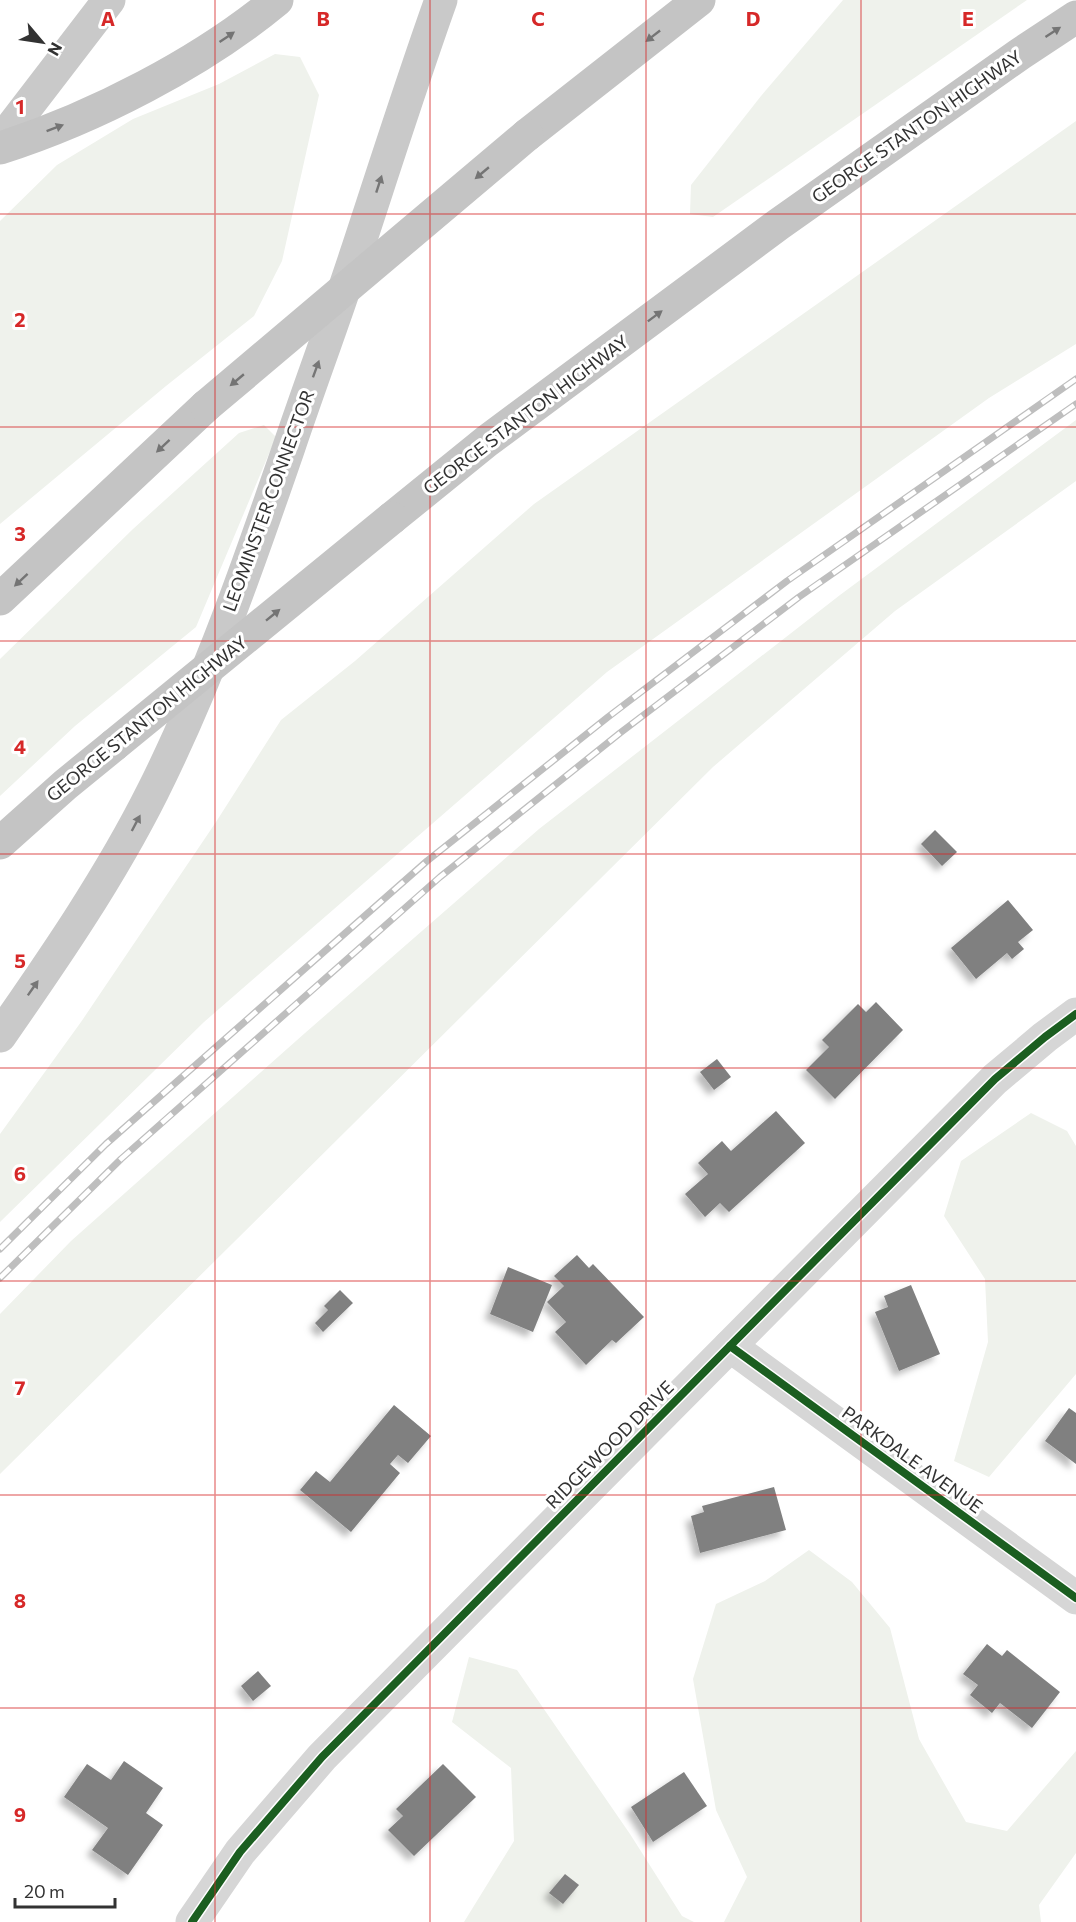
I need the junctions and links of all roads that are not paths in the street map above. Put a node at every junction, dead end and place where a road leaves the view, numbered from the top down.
1 (109, 0) edge
2 (277, 0) edge
3 (441, 0) edge
4 (699, 0) edge
5 (1076, 17) edge
6 (0, 142) edge
7 (0, 148) edge
8 (0, 599) edge
9 (0, 843) edge
10 (1076, 1014) edge
11 (0, 1036) edge
12 (730, 1346) junction
13 (1076, 1598) edge
14 (192, 1922) edge

1 - 6 main road
7 -> 2 highway
11 -> 3 main road, LEOMINSTER CONNECTOR
4 -> 8 highway, bridge
9 -> 5 highway, GEORGE STANTON HIGHWAY, bridge
10 - 12 street, RIDGEWOOD DRIVE
12 - 13 street, PARKDALE AVENUE
12 - 14 street, RIDGEWOOD DRIVE

